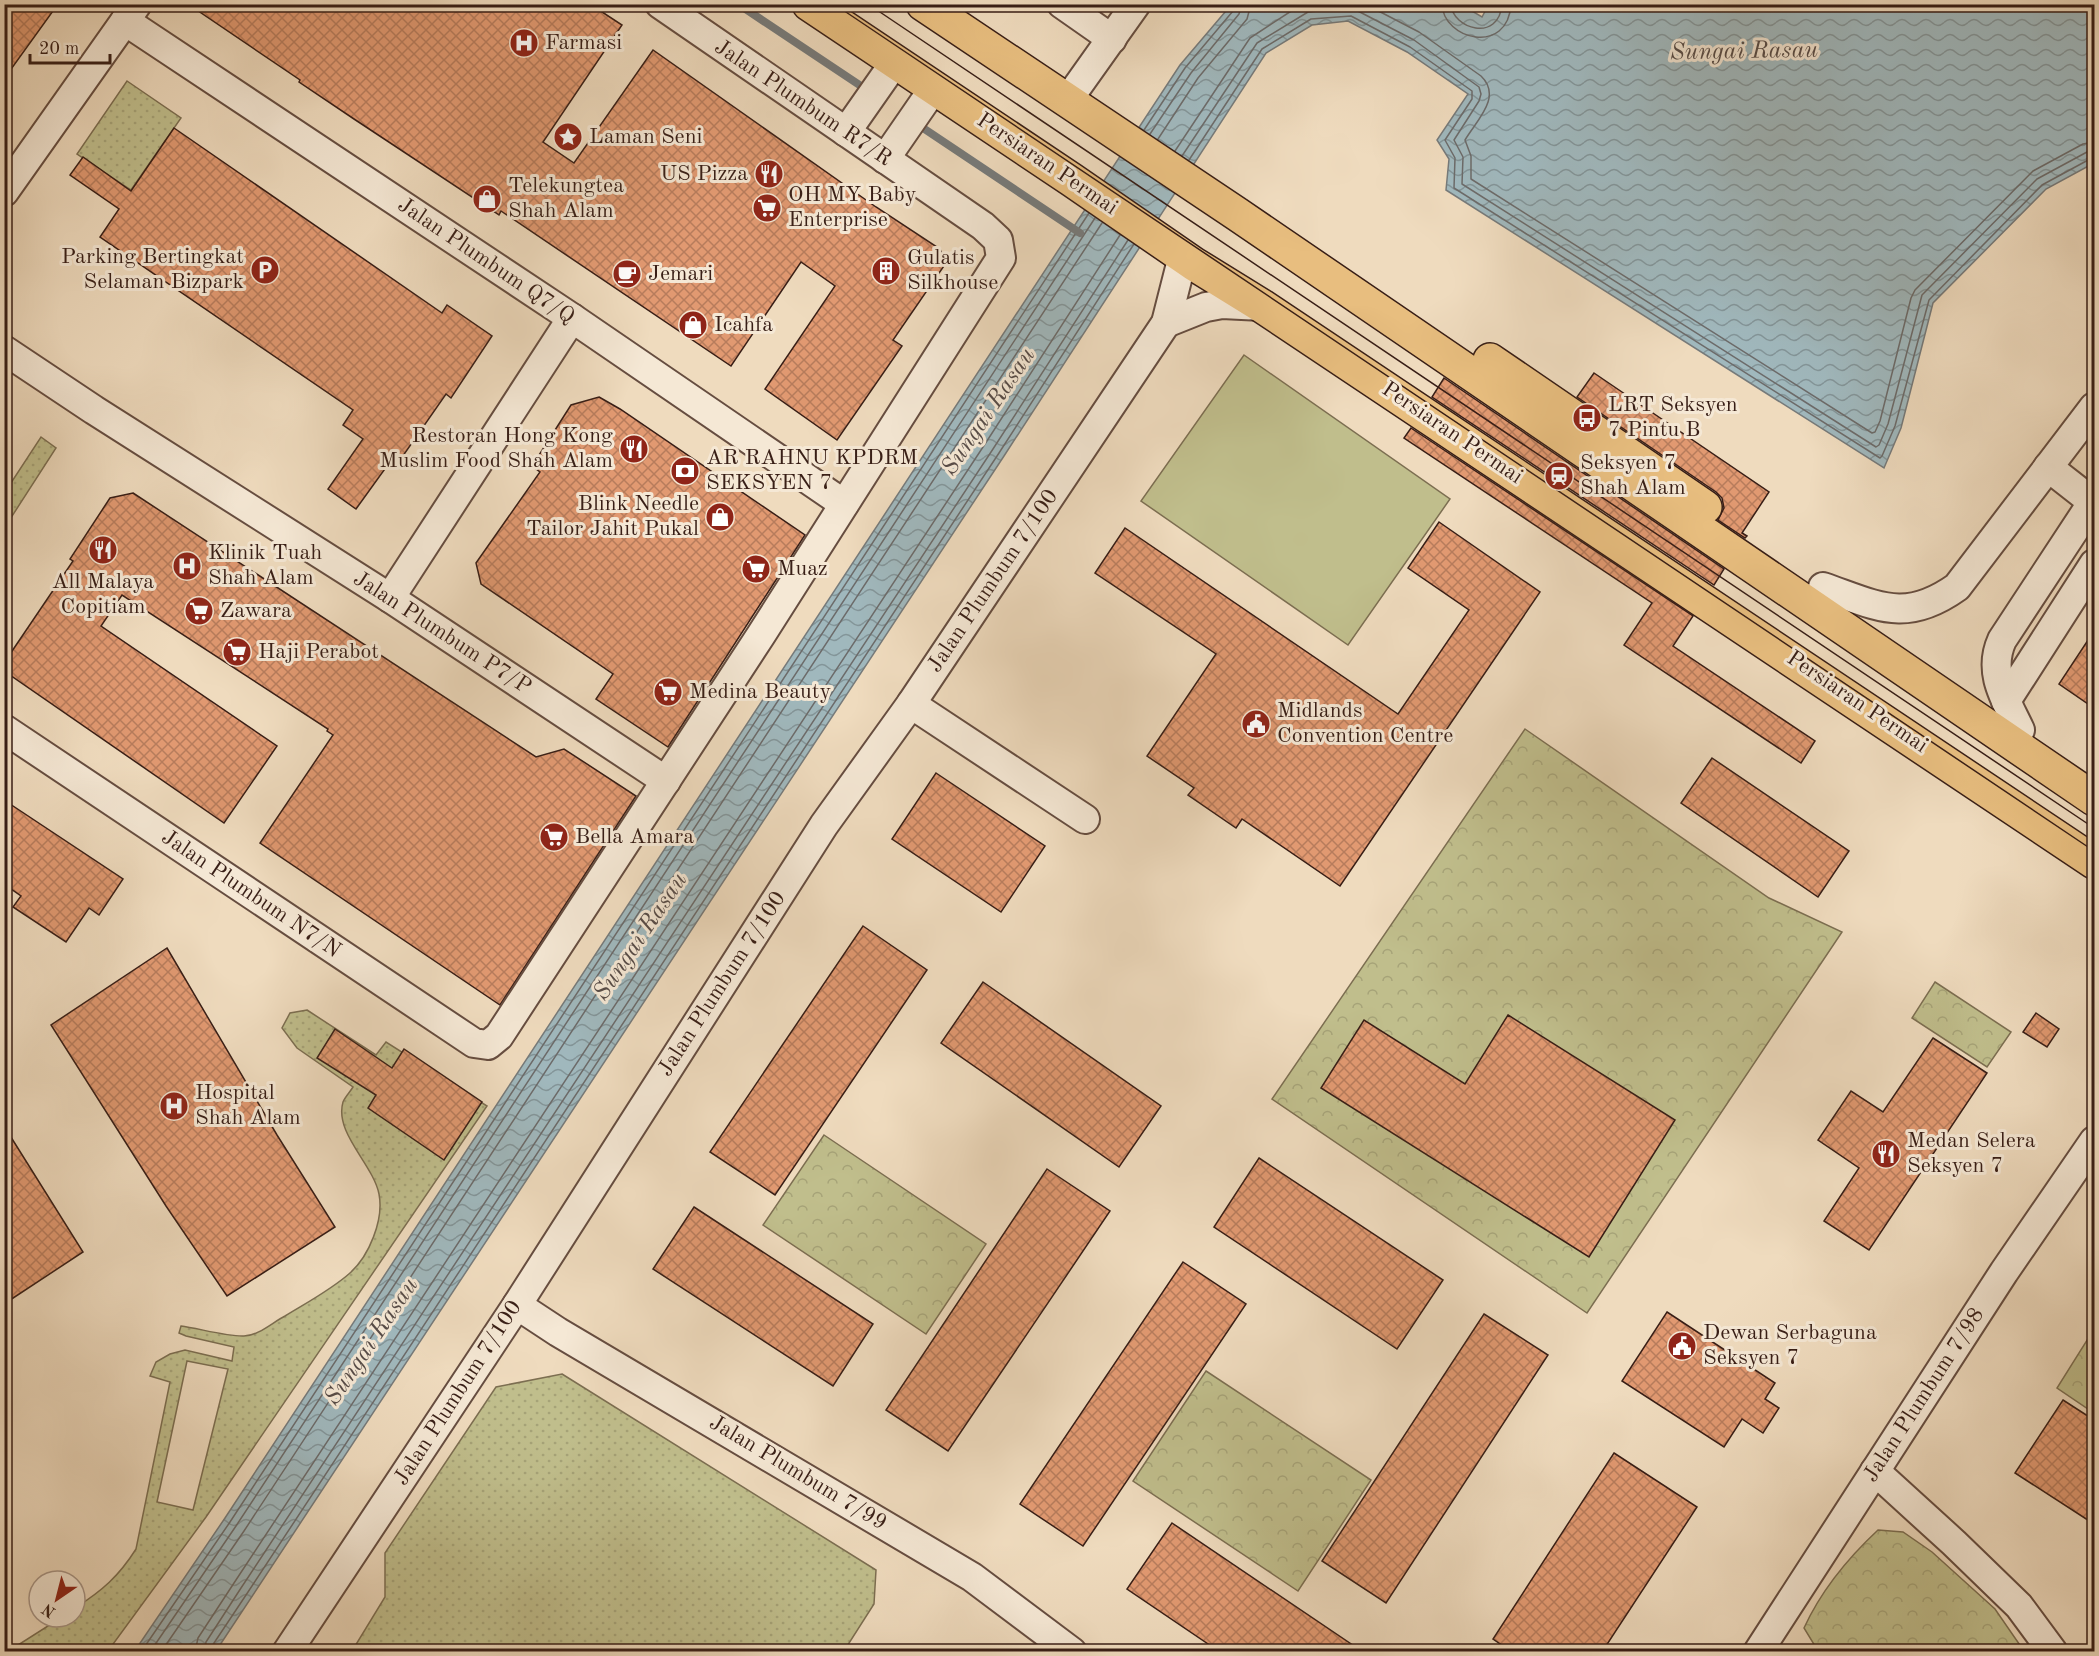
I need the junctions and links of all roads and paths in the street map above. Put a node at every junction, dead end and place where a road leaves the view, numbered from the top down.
1 (660, 4) edge
2 (809, 4) edge
3 (923, 4) edge
4 (1062, 4) edge
5 (1136, 4) edge
6 (131, 13) edge
7 (1112, 39) junction
8 (895, 62) junction
9 (934, 88) junction
10 (1067, 101) junction
11 (846, 132) junction
12 (885, 159) junction
13 (4, 192) edge
14 (1237, 214) junction
15 (1177, 253) junction
16 (1262, 306) junction
17 (572, 318) junction
18 (1166, 323) junction
19 (4, 350) edge
20 (2094, 407) edge
21 (2048, 467) junction
22 (2094, 501) edge
23 (844, 504) junction
24 (2094, 564) edge
25 (1823, 587) junction
26 (390, 598) junction
27 (2006, 701) junction
28 (911, 704) junction
29 (4, 729) edge
30 (2016, 736) junction
31 (666, 781) junction
32 (2094, 798) edge
33 (1085, 819) dead end
34 (2094, 821) edge
35 (2094, 862) edge
36 (499, 1036) joint
37 (2094, 1141) edge
38 (517, 1305) junction
39 (1875, 1471) junction
40 (287, 1652) edge
41 (1072, 1652) edge
42 (1758, 1652) edge
43 (2053, 1652) edge

1 - 11 street, Jalan Plumbum R7/R
2 - 8 main road, Persiaran Permai
3 - 10 main road
4 - 7 street
5 - 7 street
6 - 13 street
6 - 17 street, Jalan Plumbum Q7/Q
7 - 10 street
8 - 9 main road, Persiaran Permai
8 - 11 street
9 - 12 street
9 - 15 main road, Persiaran Permai
10 - 14 main road
11 - 12 street, Jalan Plumbum R7/R
12 - 23 street, Jalan Plumbum R7/R
14 - 25 main road
14 - 30 main road
15 - 16 main road, Persiaran Permai
15 - 18 street
16 - 18 street
16 - 35 main road, Persiaran Permai
17 - 23 street, Jalan Plumbum Q7/Q
17 - 26 street
18 - 28 street, Jalan Plumbum 7/100
19 - 26 street, Jalan Plumbum P7/P
20 - 21 street
21 - 22 street
21 - 25 street
22 - 27 street
23 - 31 street, Jalan Plumbum R7/R
24 - 27 street
25 - 30 main road
26 - 31 street, Jalan Plumbum P7/P
27 - 30 street
28 - 33 street
28 - 38 street, Jalan Plumbum 7/100
29 - 36 street, Jalan Plumbum N7/N
30 - 32 main road
30 - 34 main road
31 - 36 street, Jalan Plumbum R7/R
37 - 39 street, Jalan Plumbum 7/98
38 - 40 street, Jalan Plumbum 7/100
38 - 41 street, Jalan Plumbum 7/99
39 - 42 street, Jalan Plumbum 7/98
39 - 43 street

